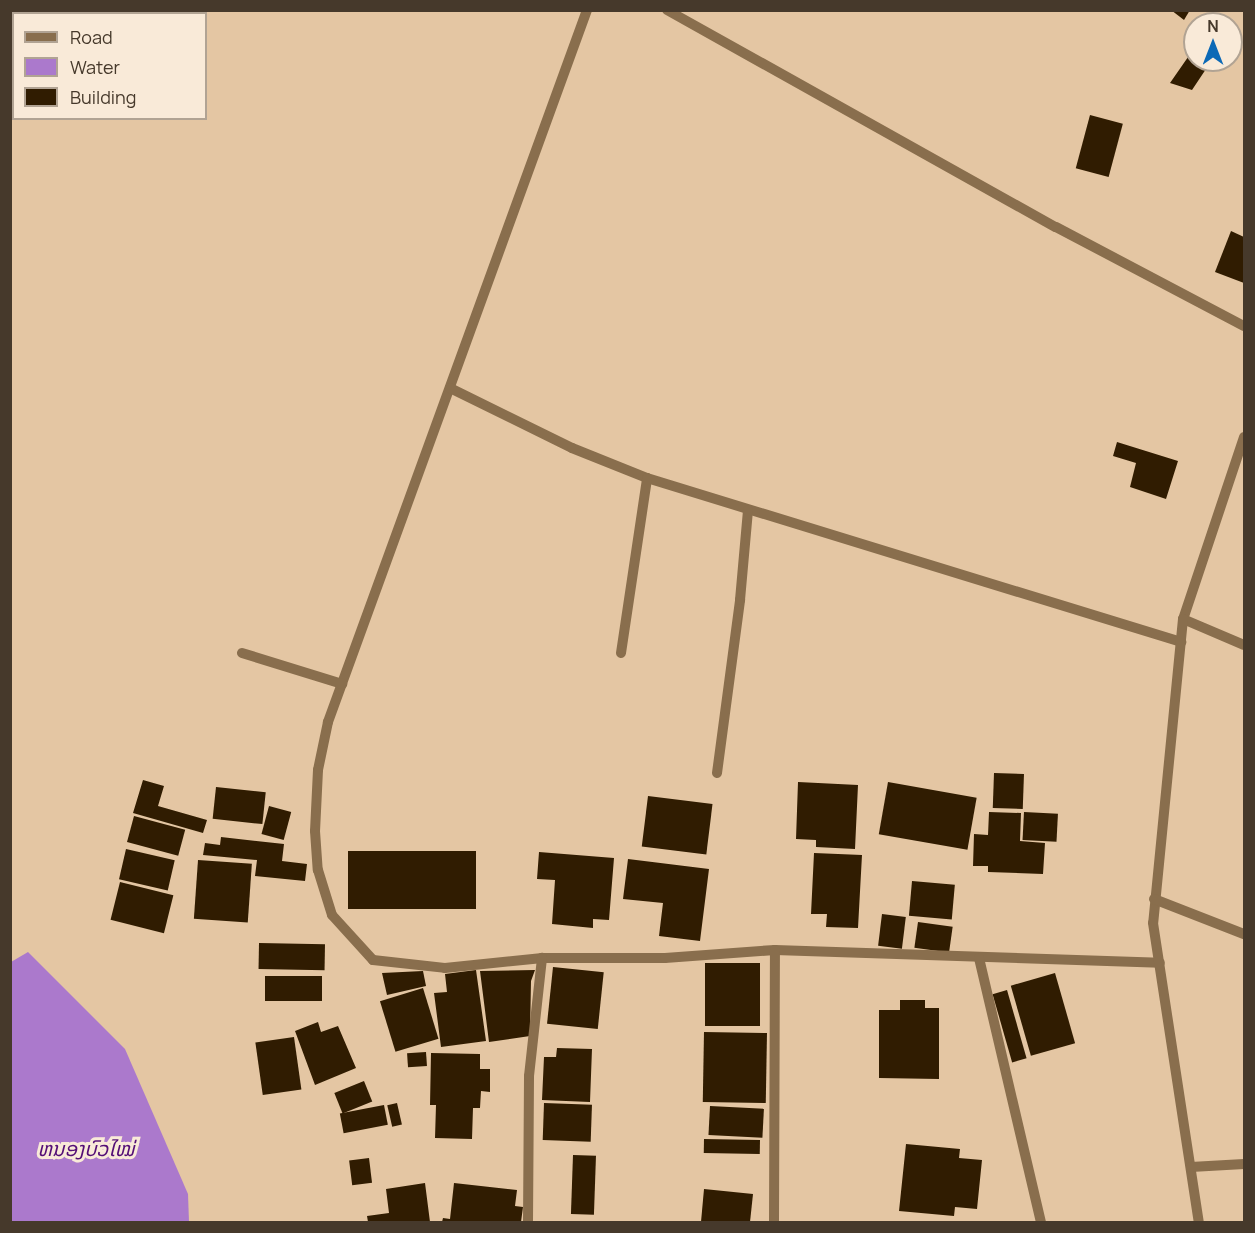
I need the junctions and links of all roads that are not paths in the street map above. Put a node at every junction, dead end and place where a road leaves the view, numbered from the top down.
1 (587, 10) edge
2 (667, 10) edge
3 (1245, 326) edge
4 (450, 388) junction
5 (1245, 436) edge
6 (647, 478) junction
7 (748, 510) junction
8 (1183, 619) junction
9 (1181, 642) junction
10 (1245, 645) edge
11 (242, 653) dead end
12 (621, 653) dead end
13 (342, 684) junction
14 (717, 773) dead end
15 (1154, 899) junction
16 (1245, 934) edge
17 (775, 950) junction
18 (542, 958) junction
19 (979, 958) junction
20 (1160, 963) junction
21 (1245, 1164) edge
22 (1191, 1167) junction
23 (528, 1222) edge
24 (774, 1222) edge
25 (1041, 1222) edge
26 (1200, 1222) edge

1 - 4 street
2 - 3 street
4 - 6 street
4 - 13 street
5 - 8 street
6 - 7 street
6 - 12 street
7 - 9 street
7 - 14 street
8 - 9 street
8 - 10 street
9 - 15 street
11 - 13 street
13 - 18 street
15 - 16 street
15 - 20 street
17 - 18 street
17 - 19 street
17 - 24 street
18 - 23 street
19 - 20 street
19 - 25 street
20 - 22 street
21 - 22 street
22 - 26 street

